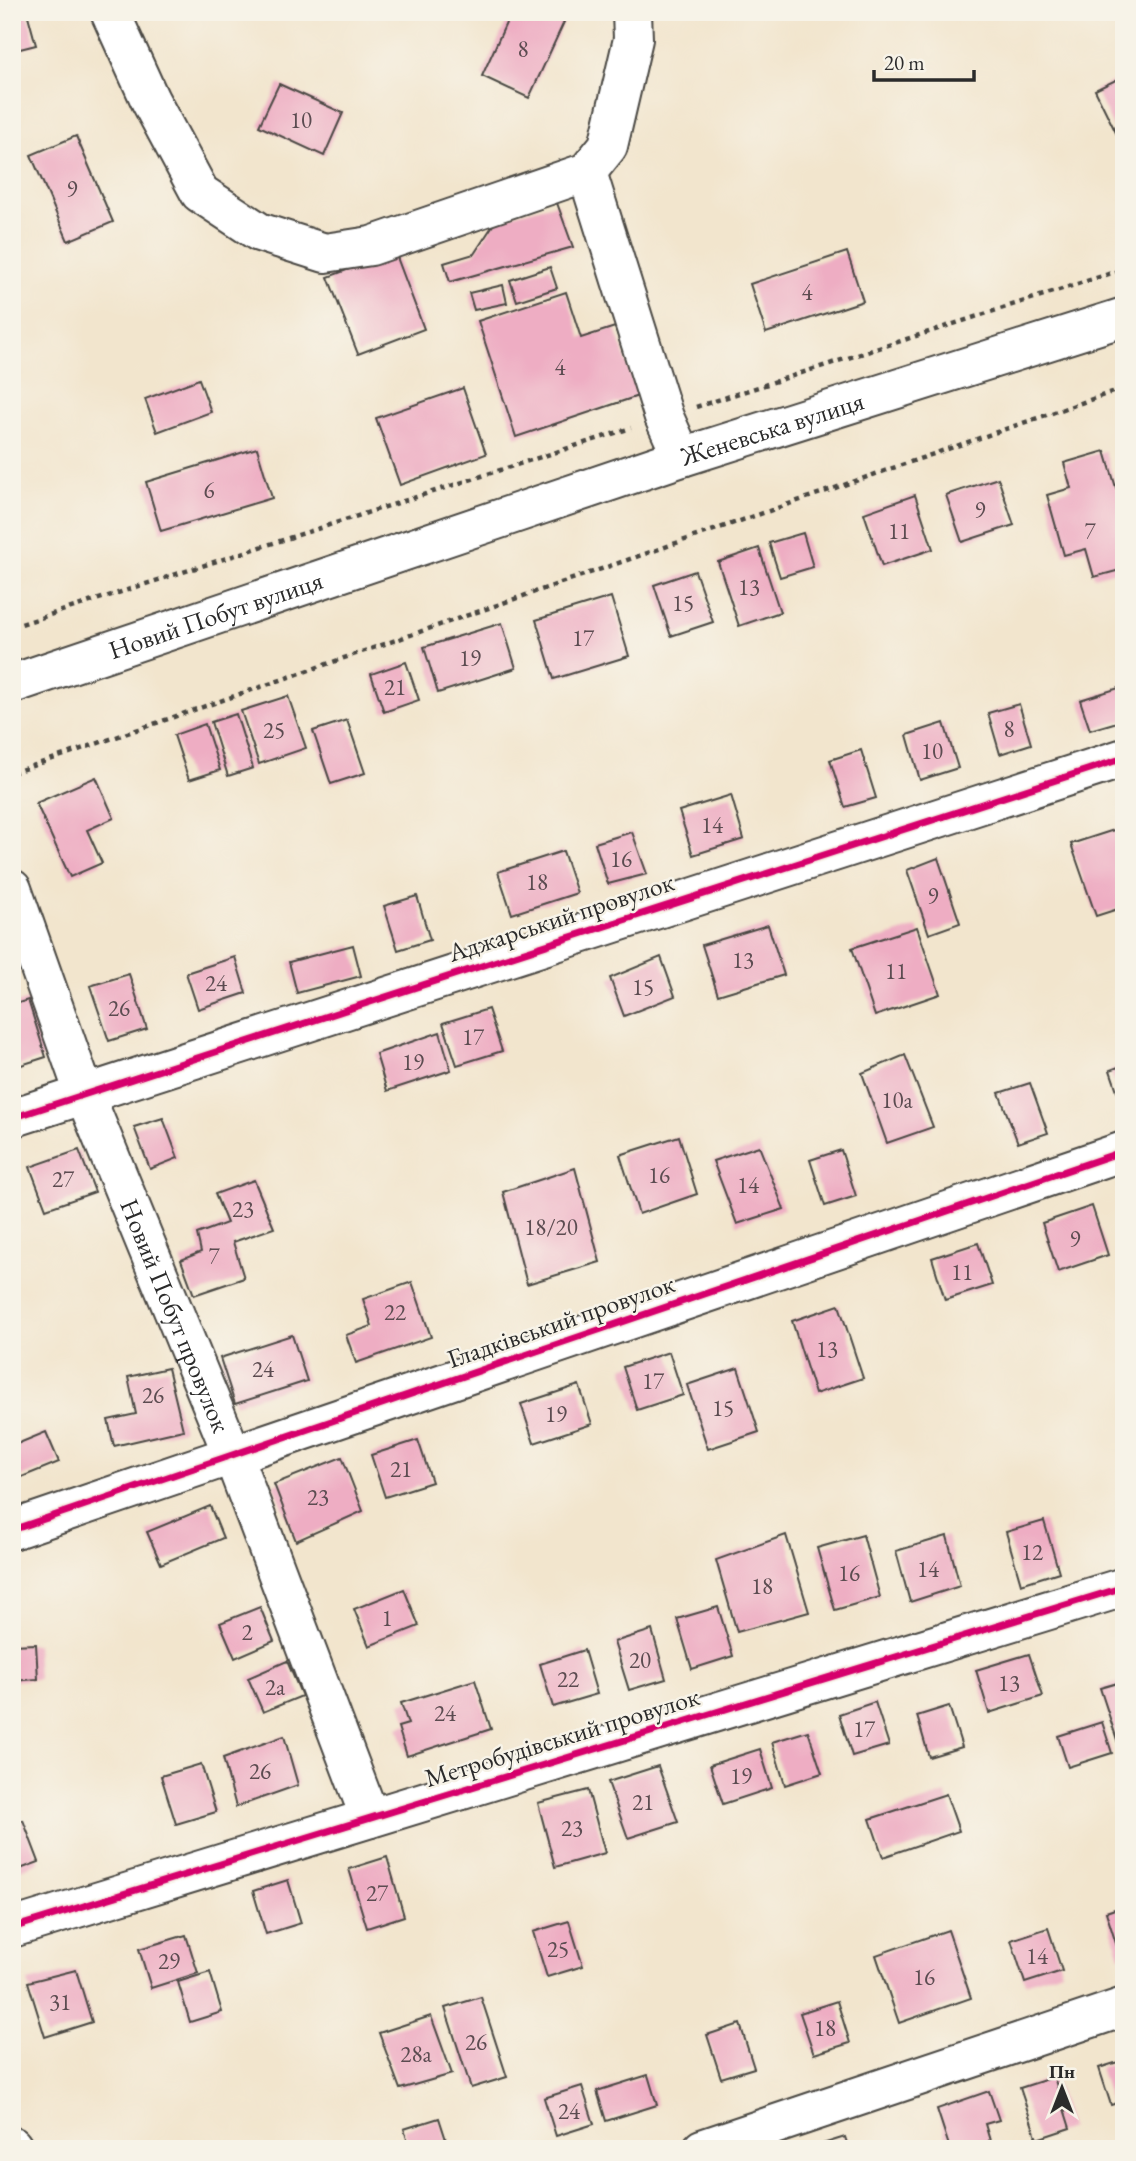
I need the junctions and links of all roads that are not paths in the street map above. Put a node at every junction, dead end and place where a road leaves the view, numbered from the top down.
1 (110, 12) edge
2 (632, 12) edge
3 (587, 172) junction
4 (1124, 317) edge
5 (682, 457) junction
6 (420, 545) joint
7 (12, 684) edge
8 (1124, 758) edge
9 (12, 889) edge
10 (84, 1093) junction
11 (12, 1118) edge
12 (1124, 1151) edge
13 (233, 1456) junction
14 (12, 1530) edge
15 (1124, 1587) edge
16 (370, 1818) junction
17 (12, 1928) edge
18 (1124, 2007) edge
19 (702, 2149) edge

1 - 3 street
2 - 3 street
3 - 5 street
4 - 5 street, Женевська вулиця
5 - 6 street, Женевська вулиця
6 - 7 street, Новий Побут вулиця
8 - 10 street, Аджарський провулок
9 - 10 street, Новий Побут провулок
10 - 11 street, Аджарський провулок
10 - 13 street, Новий Побут провулок
12 - 13 street, Гладківський провулок
13 - 14 street, Гладківський провулок
13 - 16 street, Новий Побут провулок
15 - 16 street, Метробудівський провулок
16 - 17 street, Метробудівський провулок
18 - 19 street

